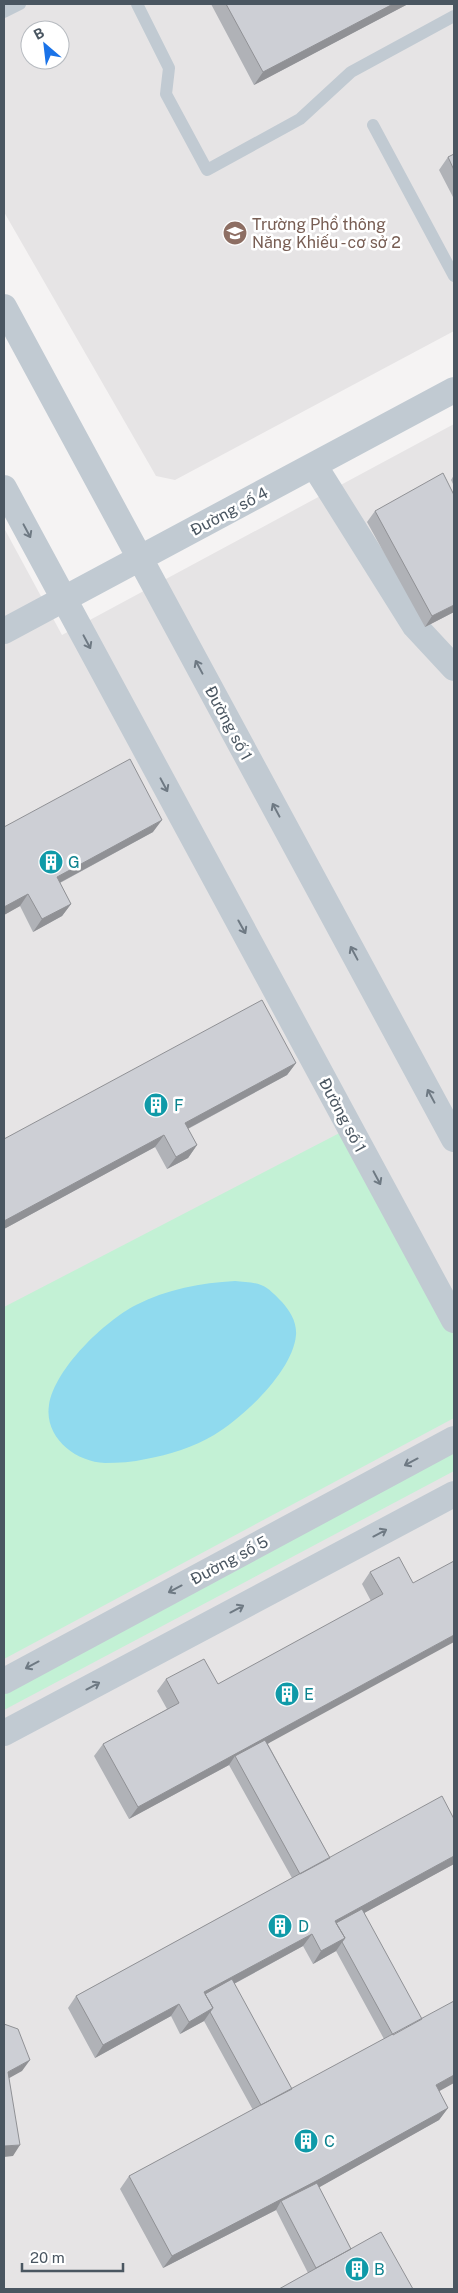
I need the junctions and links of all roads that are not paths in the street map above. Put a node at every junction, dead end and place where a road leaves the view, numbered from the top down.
1 (20, 4) edge
2 (137, 4) edge
3 (4, 12) edge
4 (454, 16) edge
5 (373, 125) dead end
6 (454, 276) edge
7 (4, 306) edge
8 (454, 390) edge
9 (314, 465) junction
10 (4, 488) edge
11 (140, 558) junction
12 (64, 599) junction
13 (4, 631) edge
14 (454, 668) edge
15 (454, 1139) edge
16 (454, 1320) edge
17 (454, 1439) edge
18 (454, 1494) edge
19 (4, 1681) edge
20 (4, 1733) edge

1 - 3 lane
2 - 4 lane
5 - 6 lane
7 - 11 street, Đường số 1
8 - 9 street, Đường số 4
9 - 11 street, Đường số 4
9 - 14 street
10 -> 12 street, Đường số 1
11 - 12 street, Đường số 4
15 -> 11 street, Đường số 1
12 - 13 street, Đường số 4
12 -> 16 street, Đường số 1
17 -> 19 street, Đường số 5
20 -> 18 street

